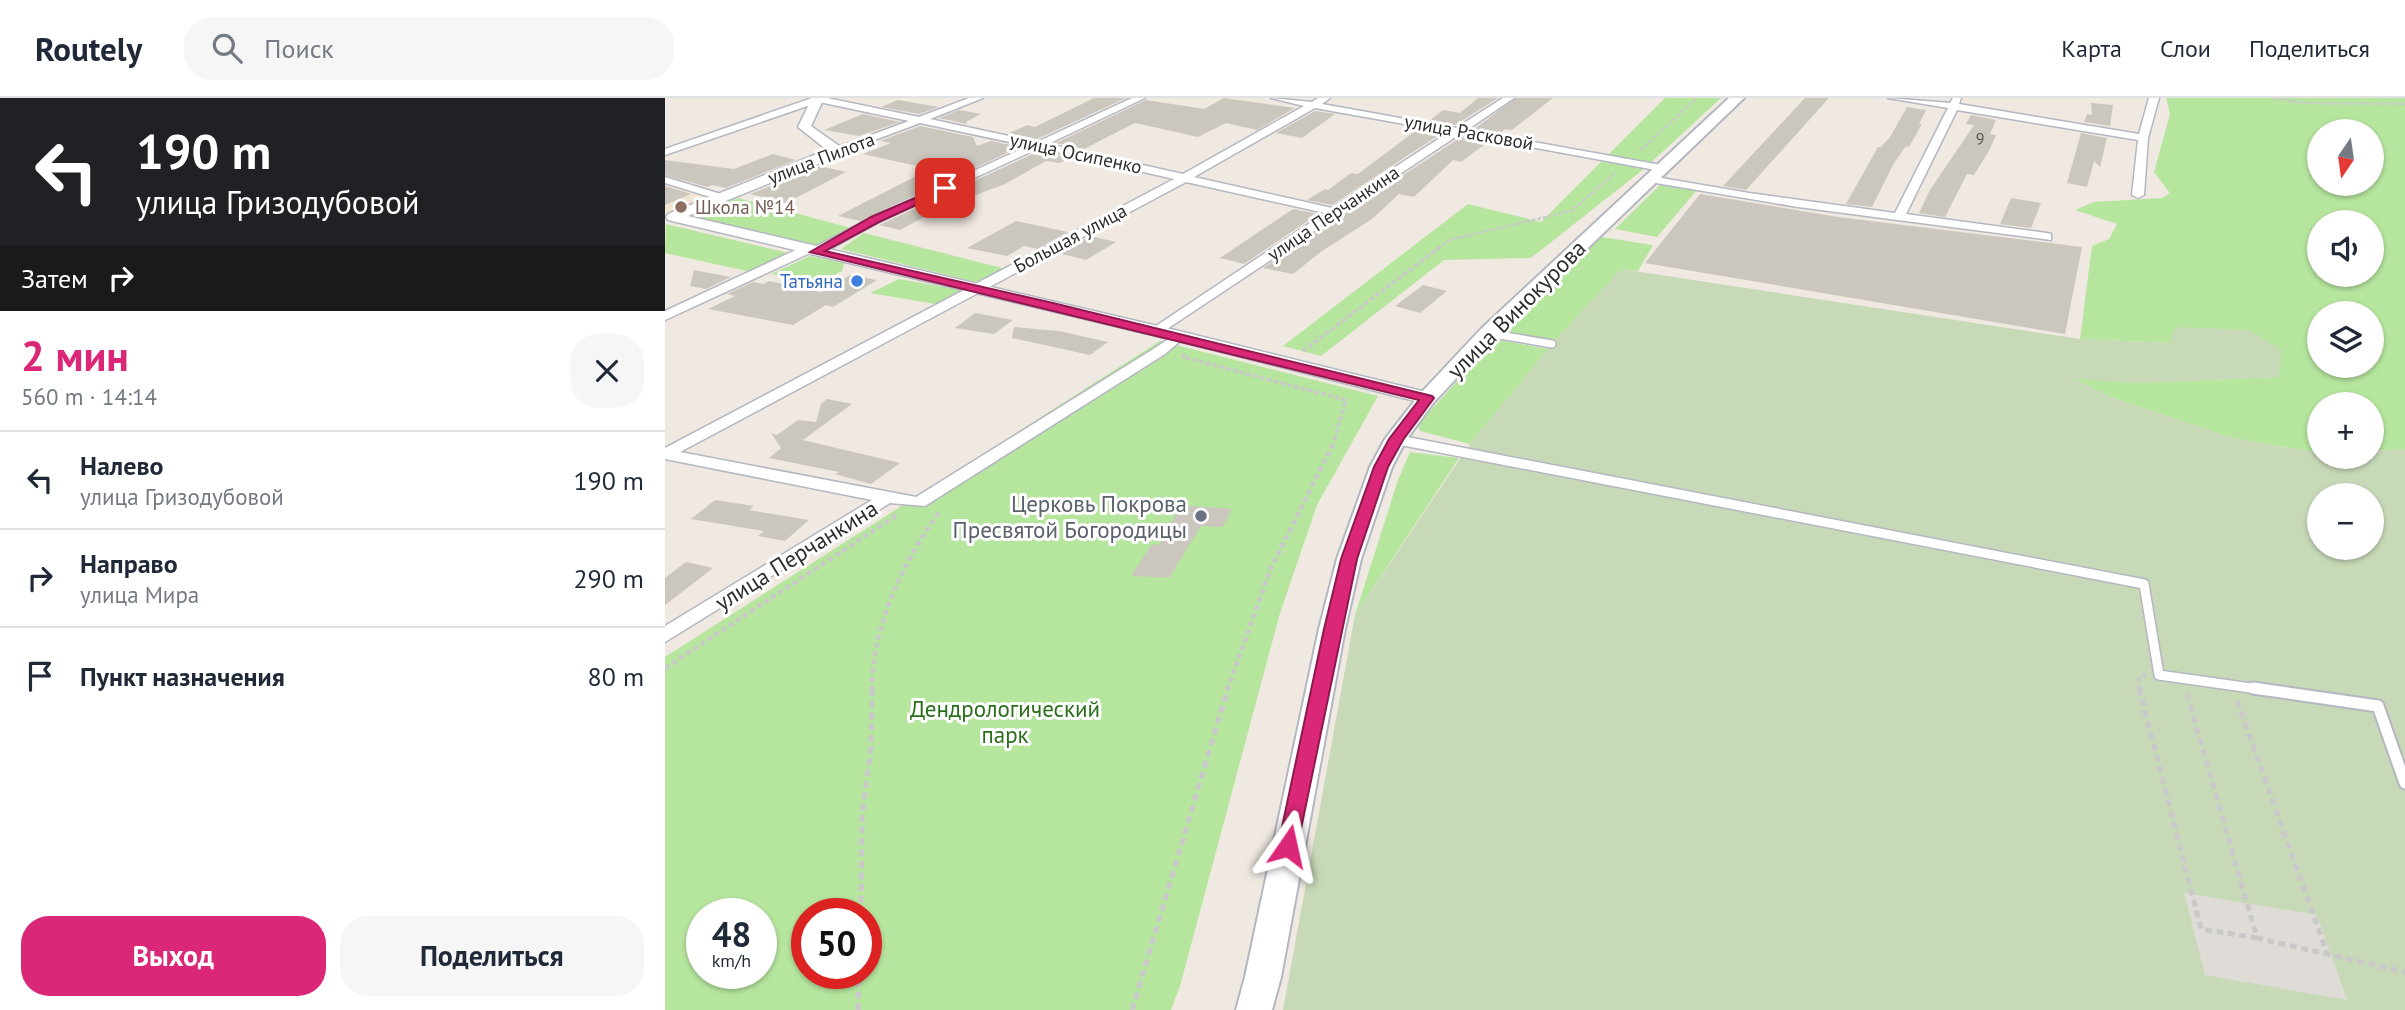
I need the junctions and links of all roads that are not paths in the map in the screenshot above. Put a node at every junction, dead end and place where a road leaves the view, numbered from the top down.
1 (818, 98) edge
2 (978, 98) edge
3 (1140, 98) edge
4 (1276, 98) edge
5 (1325, 98) edge
6 (1509, 98) edge
7 (1736, 98) edge
8 (1893, 98) edge
9 (2154, 98) edge
10 (1955, 103) edge
11 (1312, 105) junction
12 (922, 120) junction
13 (1460, 130) junction
14 (2143, 138) junction
15 (1039, 145) junction
16 (837, 151) junction
17 (665, 152) edge
18 (1655, 174) junction
19 (1186, 177) junction
20 (665, 180) edge
21 (2138, 195) dead end
22 (720, 197) junction
23 (1334, 212) junction
24 (1900, 215) junction
25 (669, 218) edge
26 (2047, 237) dead end
27 (811, 251) junction
28 (975, 288) junction
29 (665, 316) edge
30 (1158, 331) junction
31 (1489, 333) junction
32 (1184, 338) junction
33 (1552, 344) dead end
34 (1427, 398) junction
35 (1396, 439) junction
36 (665, 454) edge
37 (887, 498) junction
38 (665, 635) edge
39 (2405, 783) edge
40 (1254, 1010) edge

1 - 12 street, улица Осипенко
1 - 16 street
1 - 17 street
2 - 12 street, улица Пилота
3 - 15 street
4 - 11 street, улица Расковой
5 - 11 street, Большая улица
6 - 13 street, улица Перчанкина
7 - 18 main road, улица Винокурова
8 - 10 street
9 - 14 street
10 - 14 street
10 - 24 street
11 - 13 street, улица Расковой
11 - 19 street, Большая улица
12 - 15 street, улица Осипенко
12 - 16 street, улица Пилота
13 - 18 street, улица Расковой
13 - 23 street, улица Перчанкина
14 - 21 street
15 - 19 street, улица Осипенко
15 - 27 street
16 - 22 street, улица Пилота
18 - 24 street, улица Расковой
18 - 31 main road, улица Винокурова
19 - 23 street, улица Осипенко
19 - 28 street, Большая улица
20 - 22 street
22 - 25 street, улица Пилота
23 - 30 street, улица Перчанкина
24 - 26 street, улица Расковой
25 - 27 street
27 - 28 street
27 - 29 street
28 - 30 street
28 - 36 street, Большая улица
30 - 32 street
31 - 33 lane
31 - 34 main road, улица Винокурова
32 - 34 street
32 - 37 street, улица Перчанкина
34 - 35 main road, улица Винокурова
35 - 39 lane
35 - 40 main road, улица Винокурова
36 - 37 street
37 - 38 street, улица Перчанкина

